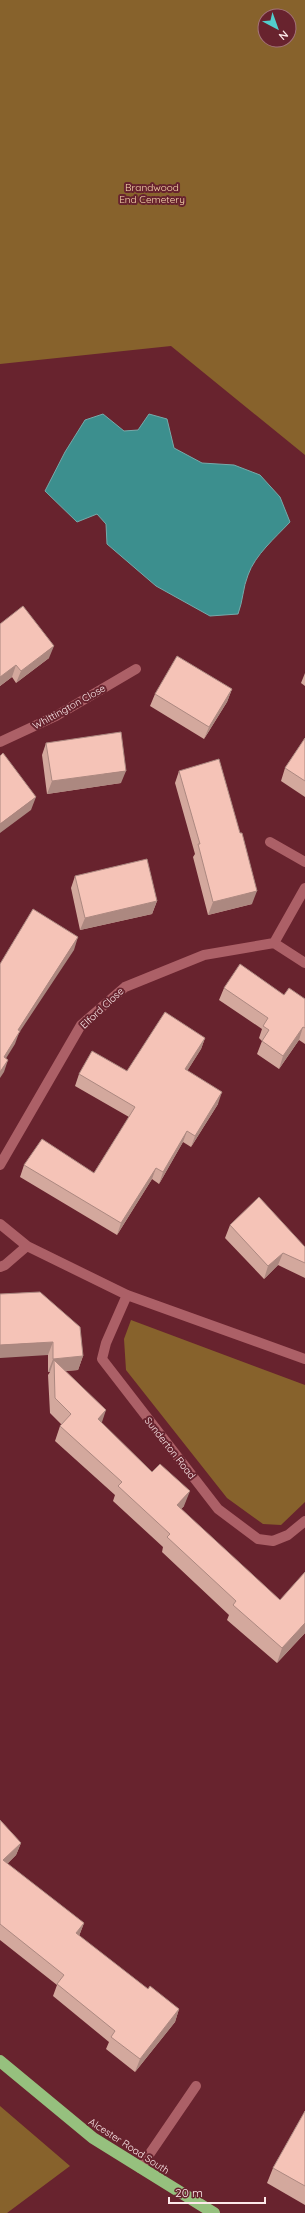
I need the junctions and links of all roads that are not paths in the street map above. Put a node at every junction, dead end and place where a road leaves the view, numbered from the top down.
1 (136, 669) dead end
2 (0, 742) edge
3 (270, 842) dead end
4 (305, 862) edge
5 (305, 888) edge
6 (274, 944) junction
7 (305, 963) edge
8 (0, 1165) edge
9 (0, 1224) edge
10 (27, 1246) junction
11 (0, 1267) edge
12 (127, 1295) junction
13 (305, 1359) edge
14 (305, 1521) edge
15 (0, 2061) edge
16 (196, 2086) dead end
17 (140, 2168) junction
18 (214, 2213) edge

1 - 2 street, Whittington Close
3 - 4 street
5 - 6 street
6 - 7 street
6 - 8 street, Elford Close
9 - 10 street
10 - 11 street
10 - 12 street
12 - 13 street
12 - 14 street, Sunderton Road
15 - 17 highway, Alcester Road South
16 - 17 street
17 - 18 highway, Alcester Road South

